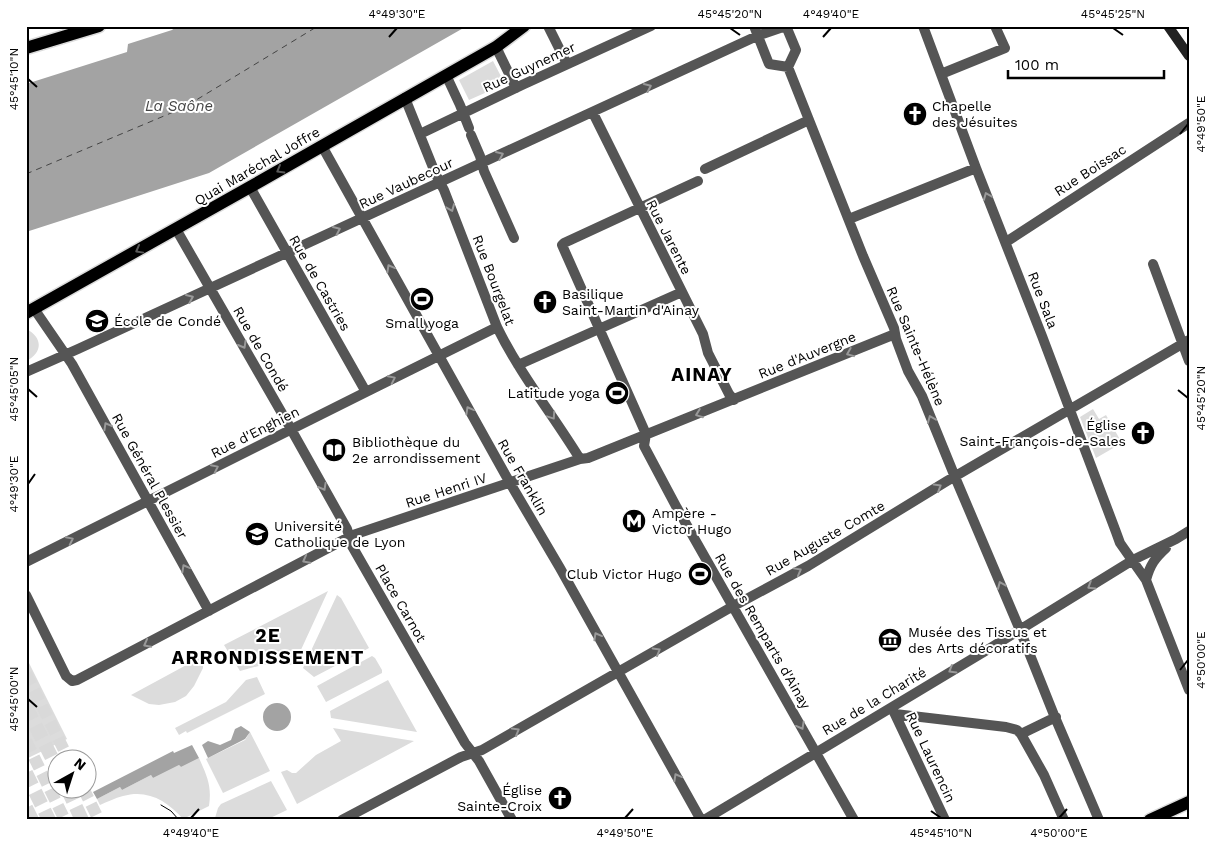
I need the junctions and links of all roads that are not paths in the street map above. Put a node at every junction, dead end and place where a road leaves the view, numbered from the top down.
1 (99, 26) edge
2 (524, 26) edge
3 (548, 26) edge
4 (651, 26) edge
5 (786, 26) edge
6 (923, 26) edge
7 (995, 26) edge
8 (1168, 26) edge
9 (756, 31) edge
10 (496, 47) junction
11 (26, 48) edge
12 (1189, 56) edge
13 (567, 64) junction
14 (788, 67) junction
15 (941, 74) junction
16 (446, 75) junction
17 (516, 88) junction
18 (405, 98) junction
19 (463, 113) junction
20 (593, 113) junction
21 (809, 120) junction
22 (1189, 122) edge
23 (420, 134) junction
24 (322, 146) junction
25 (482, 164) junction
26 (976, 168) junction
27 (705, 169) dead end
28 (698, 181) dead end
29 (440, 182) junction
30 (250, 187) junction
31 (640, 207) junction
32 (362, 218) junction
33 (849, 220) junction
34 (176, 229) junction
35 (514, 238) dead end
36 (1006, 242) junction
37 (287, 253) junction
38 (1153, 264) dead end
39 (211, 288) junction
40 (682, 292) junction
41 (29, 309) edge
42 (497, 328) junction
43 (599, 328) junction
44 (895, 334) junction
45 (1185, 342) edge
46 (66, 354) junction
47 (439, 356) junction
48 (1189, 361) edge
49 (518, 365) junction
50 (26, 372) edge
51 (366, 392) junction
52 (734, 400) junction
53 (1070, 410) junction
54 (292, 430) junction
55 (646, 434) junction
56 (580, 459) junction
57 (955, 477) junction
58 (510, 483) junction
59 (148, 501) junction
60 (1189, 531) edge
61 (349, 537) junction
62 (1176, 539) junction
63 (1133, 560) junction
64 (26, 562) edge
65 (1146, 580) junction
66 (26, 595) edge
67 (733, 607) junction
68 (209, 611) junction
69 (1020, 630) junction
70 (618, 673) junction
71 (1189, 690) edge
72 (893, 710) junction
73 (1056, 717) junction
74 (1021, 734) junction
75 (816, 752) junction
76 (473, 753) junction
77 (1189, 802) edge
78 (342, 820) edge
79 (512, 820) edge
80 (702, 820) edge
81 (854, 820) edge
82 (945, 820) edge
83 (1064, 820) edge
84 (1099, 820) edge
85 (1150, 820) edge

1 - 11 main road
2 - 10 main road, Quai Maréchal Joffre
3 - 13 street
4 - 13 street, Rue Guynemer
5 - 9 street, Rue Vaubecour
5 - 14 street
6 - 15 street, Rue Sala
7 - 15 street
8 - 12 main road
9 - 14 street
20 -> 9 street, Rue Vaubecour
10 - 16 main road, Quai Maréchal Joffre
10 - 17 street
13 - 17 street, Rue Guynemer
14 - 21 street, Rue Sainte-Hélène
15 - 26 street, Rue Sala
16 - 18 main road, Quai Maréchal Joffre
16 - 19 street
17 - 19 street, Rue Guynemer
18 - 23 street, Rue Bourgelat
18 - 24 main road, Quai Maréchal Joffre
19 - 23 street, Rue Guynemer
19 - 25 street
25 -> 20 street, Rue Vaubecour
20 - 31 street, Rue Jarente
21 - 27 street
21 - 33 street, Rue Sainte-Hélène
22 - 36 street, Rue Boissac
23 - 29 street, Rue Bourgelat
24 -> 30 main road, Quai Maréchal Joffre
24 - 32 street, Rue Franklin
25 - 29 street, Rue Vaubecour
25 - 35 street
26 - 33 street
36 -> 26 street, Rue Sala
28 - 31 street
29 - 32 street, Rue Vaubecour
29 -> 42 street, Rue Bourgelat
30 - 34 main road, Quai Maréchal Joffre
30 - 37 street, Rue de Castries
31 - 40 street, Rue Jarente
31 - 43 street
37 -> 32 street, Rue Vaubecour
47 -> 32 street, Rue Franklin
33 - 44 street, Rue Sainte-Hélène
34 - 39 street, Rue de Condé
34 -> 41 main road, Quai Maréchal Joffre
36 - 53 street, Rue Sala
37 - 39 street, Rue Vaubecour
37 - 51 street, Rue de Castries
38 - 45 street
46 -> 39 street, Rue Vaubecour
39 -> 54 street, Rue de Condé
40 - 43 street
40 - 52 street, Rue Jarente
41 - 46 street, Rue Général Plessier
42 - 47 street, Rue d'Enghien
42 - 49 street, Rue Bourgelat
43 - 49 street
43 - 55 street
44 -> 52 street, Rue d'Auvergne
57 -> 44 street, Rue Sainte-Hélène
45 - 48 street
45 - 53 street, Rue Auguste Comte
46 - 50 street, Rue Vaubecour
59 -> 46 street, Rue Général Plessier
51 -> 47 street, Rue d'Enghien
58 -> 47 street, Rue Franklin
49 -> 56 street, Rue Bourgelat
51 - 54 street, Rue d'Enghien
52 -> 55 street, Rue d'Auvergne
53 - 57 street, Rue Auguste Comte
53 - 63 street, Rue Sala
59 -> 54 street, Rue d'Enghien
54 -> 61 street, Rue de Condé
55 - 56 street, Rue d'Auvergne
55 - 67 street, Rue des Remparts d'Ainay
56 - 58 street, Rue Henri IV
67 -> 57 street, Rue Auguste Comte
69 -> 57 street, Rue Sainte-Hélène
58 - 61 street, Rue Henri IV
70 -> 58 street, Rue Franklin
64 -> 59 street, Rue d'Enghien
68 -> 59 street, Rue Général Plessier
60 - 62 street, Rue de la Charité
61 -> 68 street
61 - 76 street, Place Carnot
62 - 63 street, Rue de la Charité
62 - 65 street
63 - 65 street, Rue Sala
63 -> 69 street, Rue de la Charité
65 - 71 street, Rue Sala
68 -> 66 street
70 -> 67 street, Rue Auguste Comte
67 -> 75 street, Rue des Remparts d'Ainay
69 -> 72 street, Rue de la Charité
69 - 73 street, Rue Sainte-Hélène
76 -> 70 street, Rue Auguste Comte
80 -> 70 street, Rue Franklin
72 - 74 street
72 - 75 street, Rue de la Charité
72 - 82 street, Rue Laurencin
73 - 74 street
73 - 84 street, Rue Sainte-Hélène
74 - 83 street
75 - 80 street, Rue de la Charité
75 - 81 street, Rue des Remparts d'Ainay
76 - 78 street
76 - 79 street
77 - 85 main road

